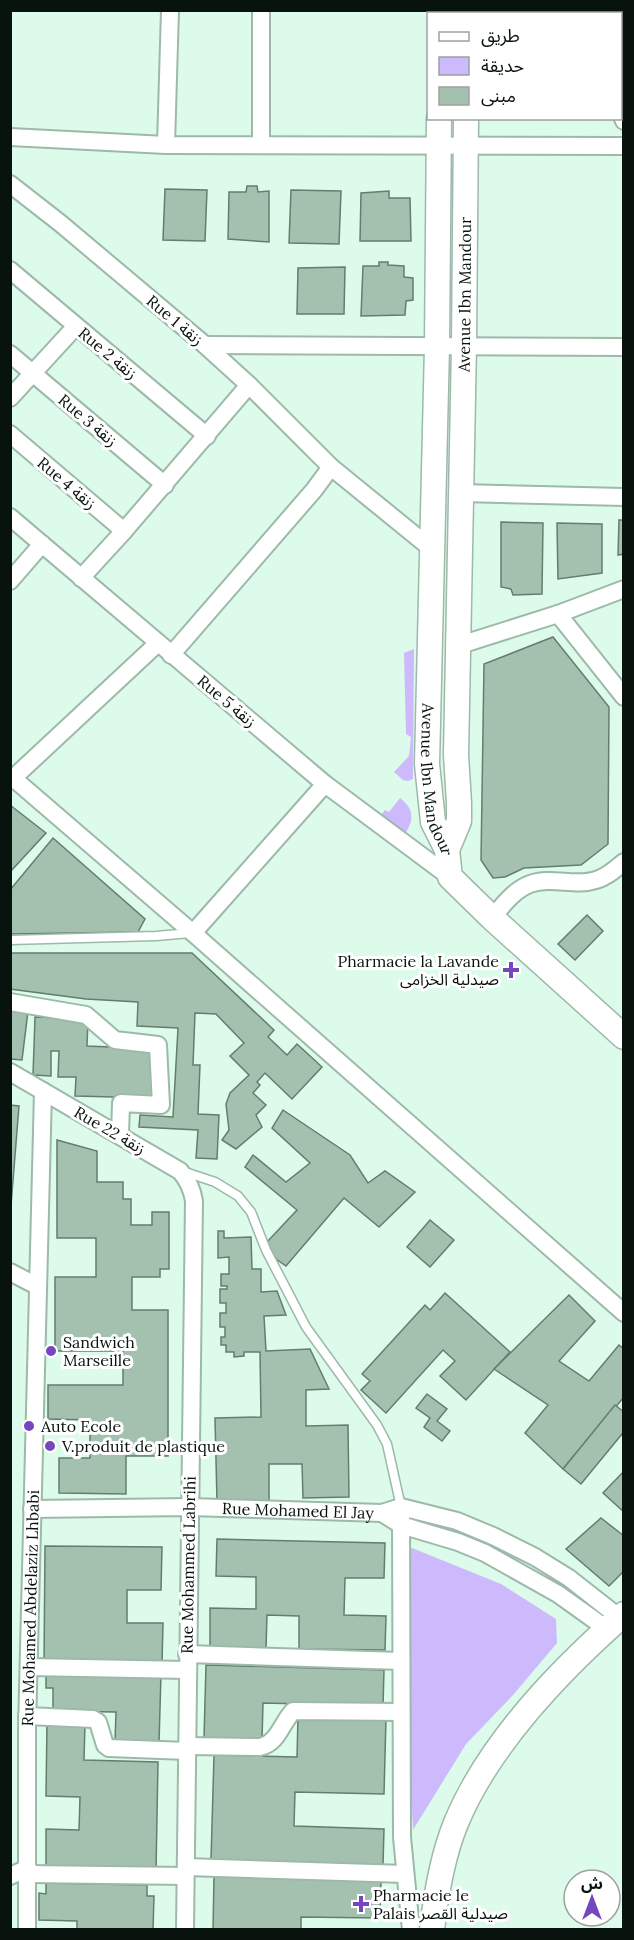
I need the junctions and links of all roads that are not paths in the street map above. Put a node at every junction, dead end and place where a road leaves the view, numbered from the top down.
1 (170, 10) edge
2 (261, 10) edge
3 (439, 120) edge
4 (466, 120) edge
5 (10, 137) edge
6 (166, 145) junction
7 (261, 145) junction
8 (466, 145) junction
9 (439, 146) junction
10 (624, 146) edge
11 (10, 184) edge
12 (10, 270) edge
13 (76, 326) junction
14 (205, 345) junction
15 (464, 345) junction
16 (437, 346) junction
17 (624, 347) edge
18 (10, 354) edge
19 (33, 373) junction
20 (249, 385) junction
21 (10, 398) edge
22 (10, 434) edge
23 (207, 436) junction
24 (331, 466) junction
25 (165, 485) junction
26 (461, 493) junction
27 (624, 496) edge
28 (10, 517) edge
29 (124, 531) junction
30 (42, 544) junction
31 (433, 550) junction
32 (81, 578) junction
33 (10, 581) edge
34 (624, 589) edge
35 (558, 614) junction
36 (158, 643) junction
37 (457, 646) junction
38 (171, 655) junction
39 (624, 697) edge
40 (12, 780) edge
41 (325, 784) junction
42 (447, 850) junction
43 (624, 862) edge
44 (450, 876) junction
45 (492, 918) junction
46 (193, 933) junction
47 (10, 940) edge
48 (10, 1002) edge
49 (624, 1037) edge
50 (10, 1072) edge
51 (10, 1084) edge
52 (43, 1096) junction
53 (120, 1136) junction
54 (180, 1171) junction
55 (10, 1272) edge
56 (37, 1286) junction
57 (624, 1312) edge
58 (189, 1507) junction
59 (401, 1507) junction
60 (32, 1509) junction
61 (382, 1513) junction
62 (401, 1525) junction
63 (617, 1620) edge
64 (401, 1661) junction
65 (187, 1662) junction
66 (28, 1667) junction
67 (401, 1712) junction
68 (27, 1722) junction
69 (10, 1738) edge
70 (187, 1748) junction
71 (28, 1871) junction
72 (186, 1872) junction
73 (405, 1874) junction
74 (10, 1876) edge
75 (27, 1929) edge
76 (185, 1929) edge
77 (411, 1929) edge
78 (432, 1929) edge

1 - 6 street
2 - 7 street
3 - 9 street, Avenue Ibn Mandour
4 - 8 street, Avenue Ibn Mandour
5 - 6 street
6 - 7 street
7 - 9 street
8 - 9 street
8 - 10 street
8 - 15 street, Avenue Ibn Mandour
9 - 16 street, Avenue Ibn Mandour
11 - 14 street, Rue 1 زنقة
12 - 13 street, Rue 2 زنقة
13 - 19 street
13 - 23 street, Rue 2 زنقة
14 - 16 street
14 - 20 street, Rue 1 زنقة
15 - 16 street
15 - 17 street
15 - 26 street, Avenue Ibn Mandour
16 - 31 street, Avenue Ibn Mandour
18 - 19 street, Rue 3 زنقة
19 - 21 street
19 - 25 street, Rue 3 زنقة
20 - 23 street
20 - 24 street, Rue 1 زنقة
22 - 29 street, Rue 4 زنقة
23 - 25 street
24 - 31 street, Rue 1 زنقة
24 - 38 street
25 - 29 street
26 - 27 street
26 - 37 street, Avenue Ibn Mandour
28 - 30 street, Rue 5 زنقة
29 - 32 street
30 - 32 street, Rue 5 زنقة
30 - 33 street
31 - 42 street, Avenue Ibn Mandour
32 - 36 street, Rue 5 زنقة
34 - 35 street
35 - 37 street
35 - 39 street
36 - 38 street, Rue 5 زنقة
36 - 40 street
37 - 42 street, Avenue Ibn Mandour
38 - 41 street, Rue 5 زنقة
40 - 46 street
41 - 44 street, Rue 5 زنقة
41 - 46 street
42 - 44 street
43 - 45 street
44 - 45 street, Rue 5 زنقة
45 - 49 street, Rue 5 زنقة
46 - 47 lane
46 - 57 street
48 - 53 street
50 - 52 street, Rue 22 زنقة
51 - 52 street
52 - 53 street, Rue 22 زنقة
52 - 56 street, Rue Mohamed Abdelaziz Lhbabi
53 - 54 street, Rue 22 زنقة
54 - 58 street, Rue Mohammed Labrihi
54 - 59 lane
55 - 56 street
56 - 60 street, Rue Mohamed Abdelaziz Lhbabi
58 - 60 street, Rue Mohamed El Jay
58 - 61 street, Rue Mohamed El Jay
58 - 65 street, Rue Mohammed Labrihi
59 - 61 street, Rue Mohamed El Jay
59 - 62 street
59 - 63 street
60 - 66 street, Rue Mohamed Abdelaziz Lhbabi
61 - 62 street, Rue Mohamed El Jay
62 - 63 street, Rue Mohamed El Jay
62 - 64 street
63 - 78 street
64 - 65 street
64 - 67 street
65 - 66 street
65 - 70 street, Rue Mohammed Labrihi
66 - 68 street, Rue Mohamed Abdelaziz Lhbabi
67 - 70 street
67 - 73 street
68 - 69 street
68 - 70 street
68 - 71 street, Rue Mohamed Abdelaziz Lhbabi
70 - 72 street, Rue Mohammed Labrihi
71 - 72 street
71 - 74 street
71 - 75 street, Rue Mohamed Abdelaziz Lhbabi
72 - 73 street
72 - 76 street, Rue Mohammed Labrihi
73 - 77 street

